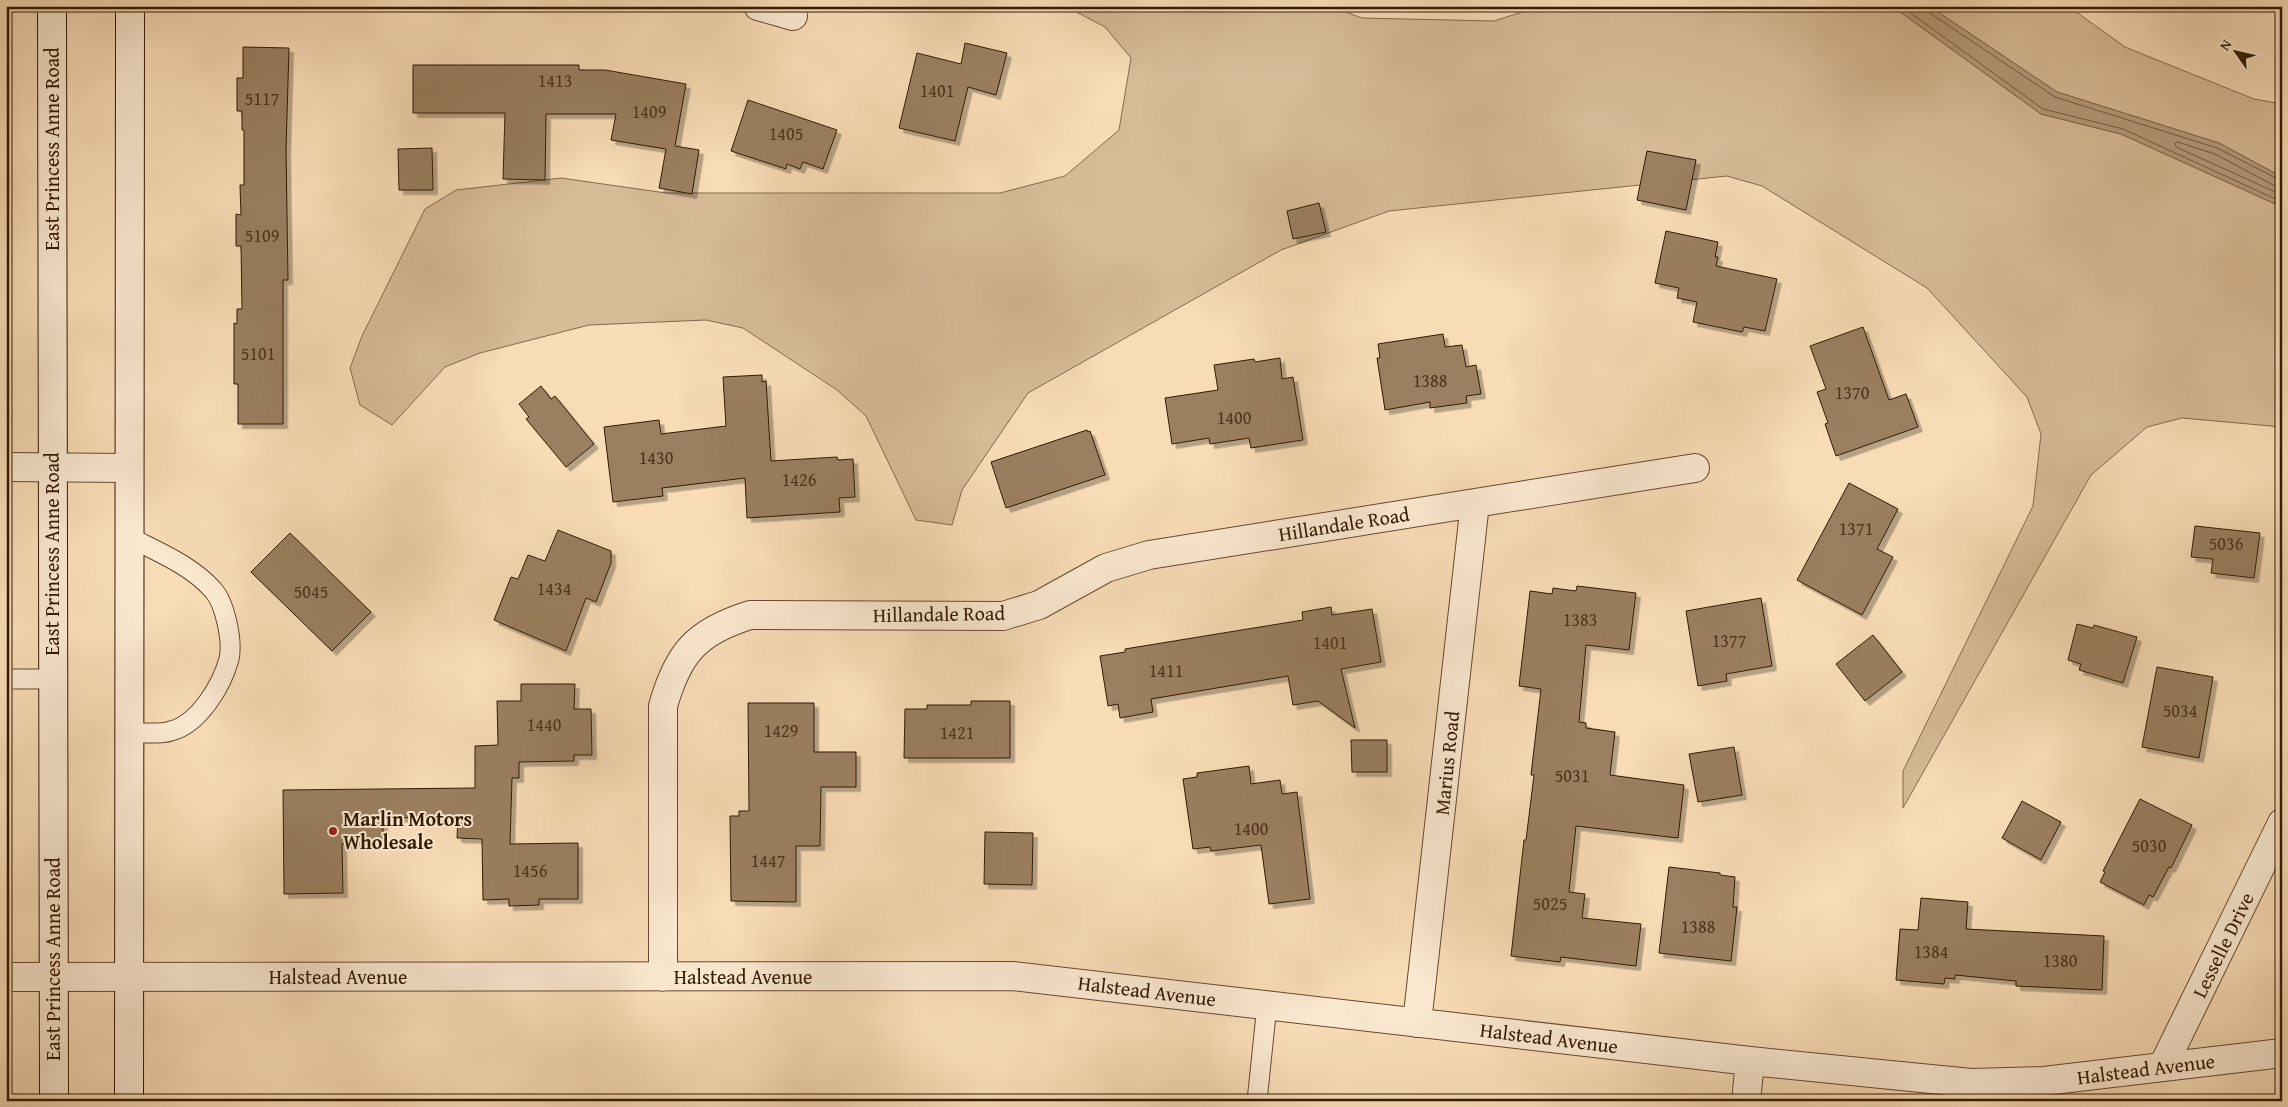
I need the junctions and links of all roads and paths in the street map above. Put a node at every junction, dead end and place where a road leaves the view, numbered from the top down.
1 (52, 6) edge
2 (130, 6) edge
3 (758, 6) edge
4 (793, 16) dead end
5 (6, 467) edge
6 (52, 467) junction
7 (129, 468) junction
8 (1695, 468) dead end
9 (1475, 503) junction
10 (129, 537) junction
11 (6, 679) edge
12 (53, 679) junction
13 (129, 733) junction
14 (2282, 823) edge
15 (53, 976) junction
16 (129, 976) junction
17 (6, 977) edge
18 (663, 977) junction
19 (1267, 1005) junction
20 (1417, 1023) junction
21 (2282, 1053) edge
22 (1750, 1061) junction
23 (2163, 1066) junction
24 (2044, 1091) edge
25 (54, 1101) edge
26 (129, 1101) edge
27 (1257, 1101) edge
28 (1746, 1101) edge

1 - 6 street, East Princess Anne Road
2 - 7 street
3 - 4 street
5 - 6 street
6 - 7 street
6 - 12 street, East Princess Anne Road
7 - 10 street
8 - 9 street, Hillandale Road
9 - 18 street, Hillandale Road
9 - 20 street, Marius Road
10 - 13 street
10 - 13 lane
11 - 12 lane
12 - 15 street, East Princess Anne Road
13 - 16 street
14 - 23 street, Lesselle Drive
15 - 16 street, Halstead Avenue
15 - 17 street, Halstead Avenue
15 - 25 street, East Princess Anne Road
16 - 18 street, Halstead Avenue
16 - 26 street
18 - 19 street, Halstead Avenue
19 - 20 street, Halstead Avenue
19 - 27 lane
20 - 22 street, Halstead Avenue
21 - 23 street, Halstead Avenue
22 - 24 street, Halstead Avenue
22 - 28 street
23 - 24 street, Halstead Avenue

